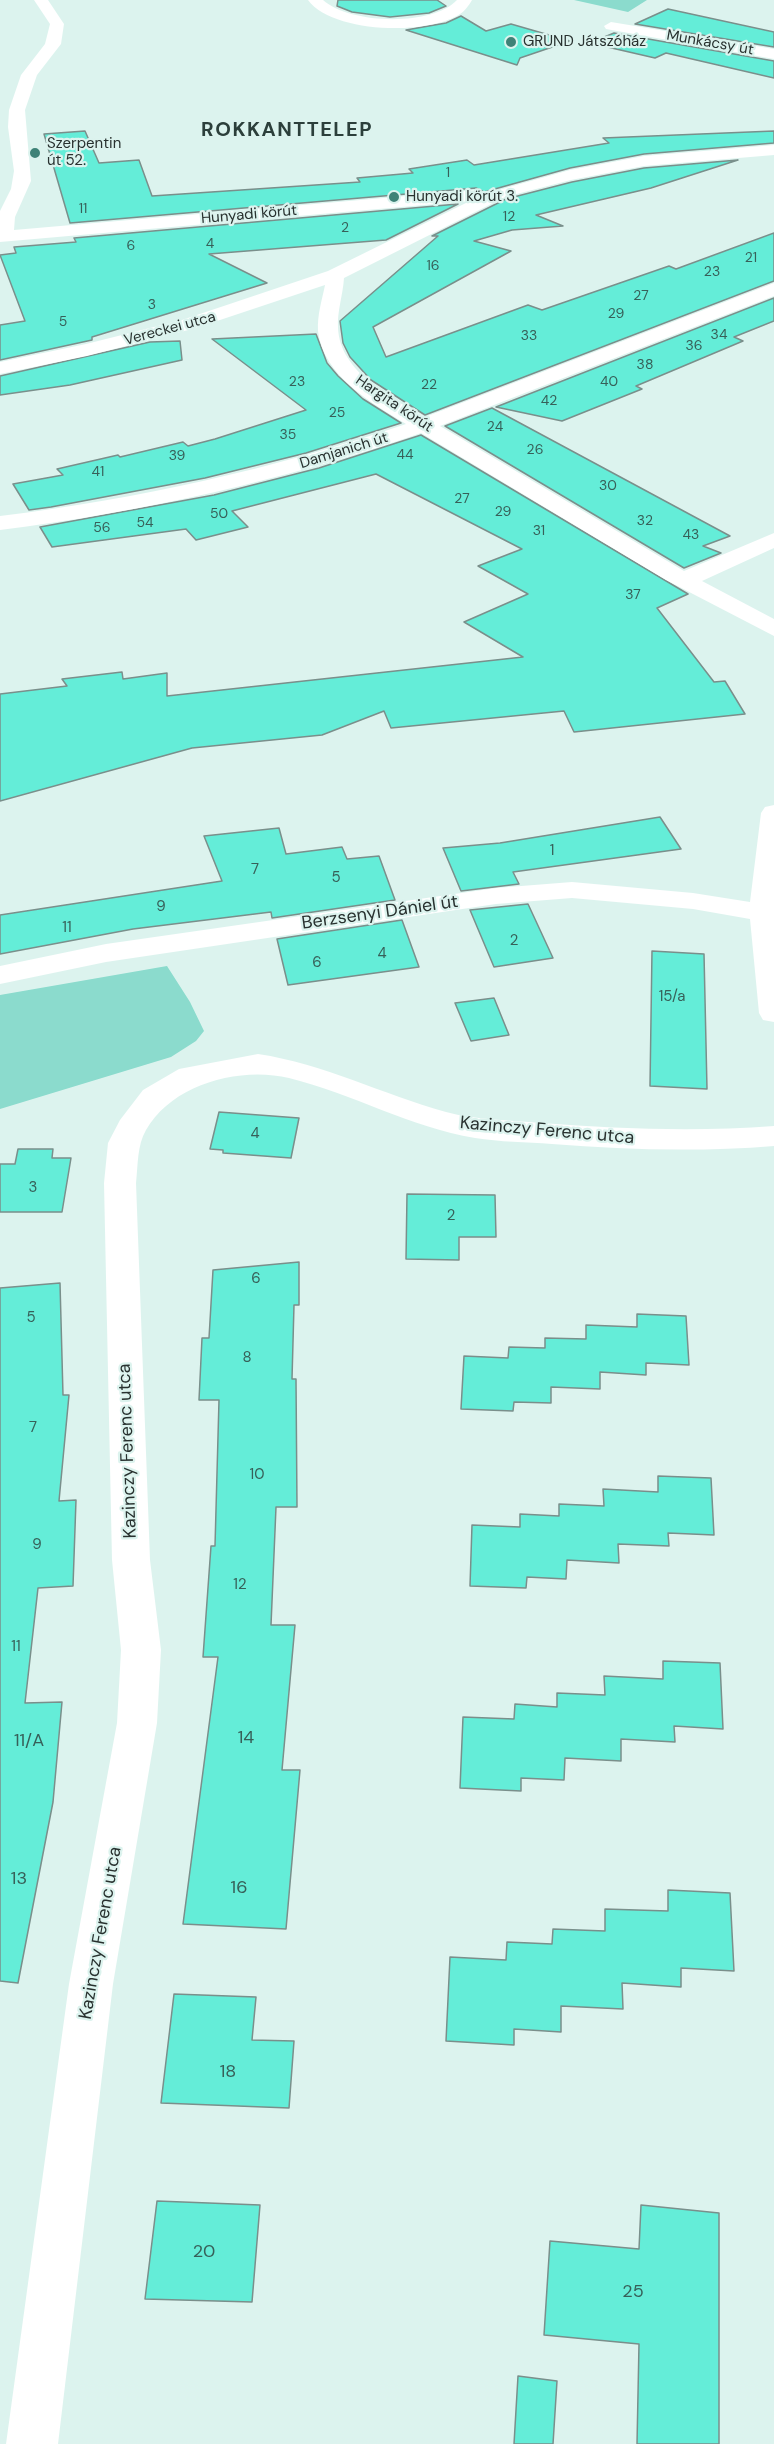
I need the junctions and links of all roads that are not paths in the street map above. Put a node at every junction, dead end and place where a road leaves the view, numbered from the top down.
1 (41, 0) edge
2 (315, 0) edge
3 (465, 0) edge
4 (611, 26) dead end
5 (774, 54) edge
6 (10, 75) dead end
7 (29, 76) junction
8 (774, 150) edge
9 (499, 193) junction
10 (2, 237) edge
11 (335, 275) junction
12 (774, 289) edge
13 (0, 368) edge
14 (424, 425) junction
15 (0, 523) edge
16 (774, 540) edge
17 (684, 580) junction
18 (774, 629) edge
19 (774, 813) edge
20 (762, 913) junction
21 (0, 975) edge
22 (774, 1013) edge
23 (774, 1136) edge
24 (32, 2444) edge

1 - 7 street
2 - 3 street
4 - 5 street, Munkácsy út
6 - 7 street
7 - 10 street
8 - 9 street
9 - 10 street, Hunyadi körút
9 - 11 street
11 - 13 street, Vereckei utca
11 - 14 street, Hargita körút
12 - 14 street, Damjanich út
14 - 15 street, Damjanich út
14 - 17 street, Hargita körút
16 - 17 street
17 - 18 street, Hargita körút
19 - 20 street
20 - 21 street, Berzsenyi Dániel út
20 - 22 street
23 - 24 street, Kazinczy Ferenc utca

